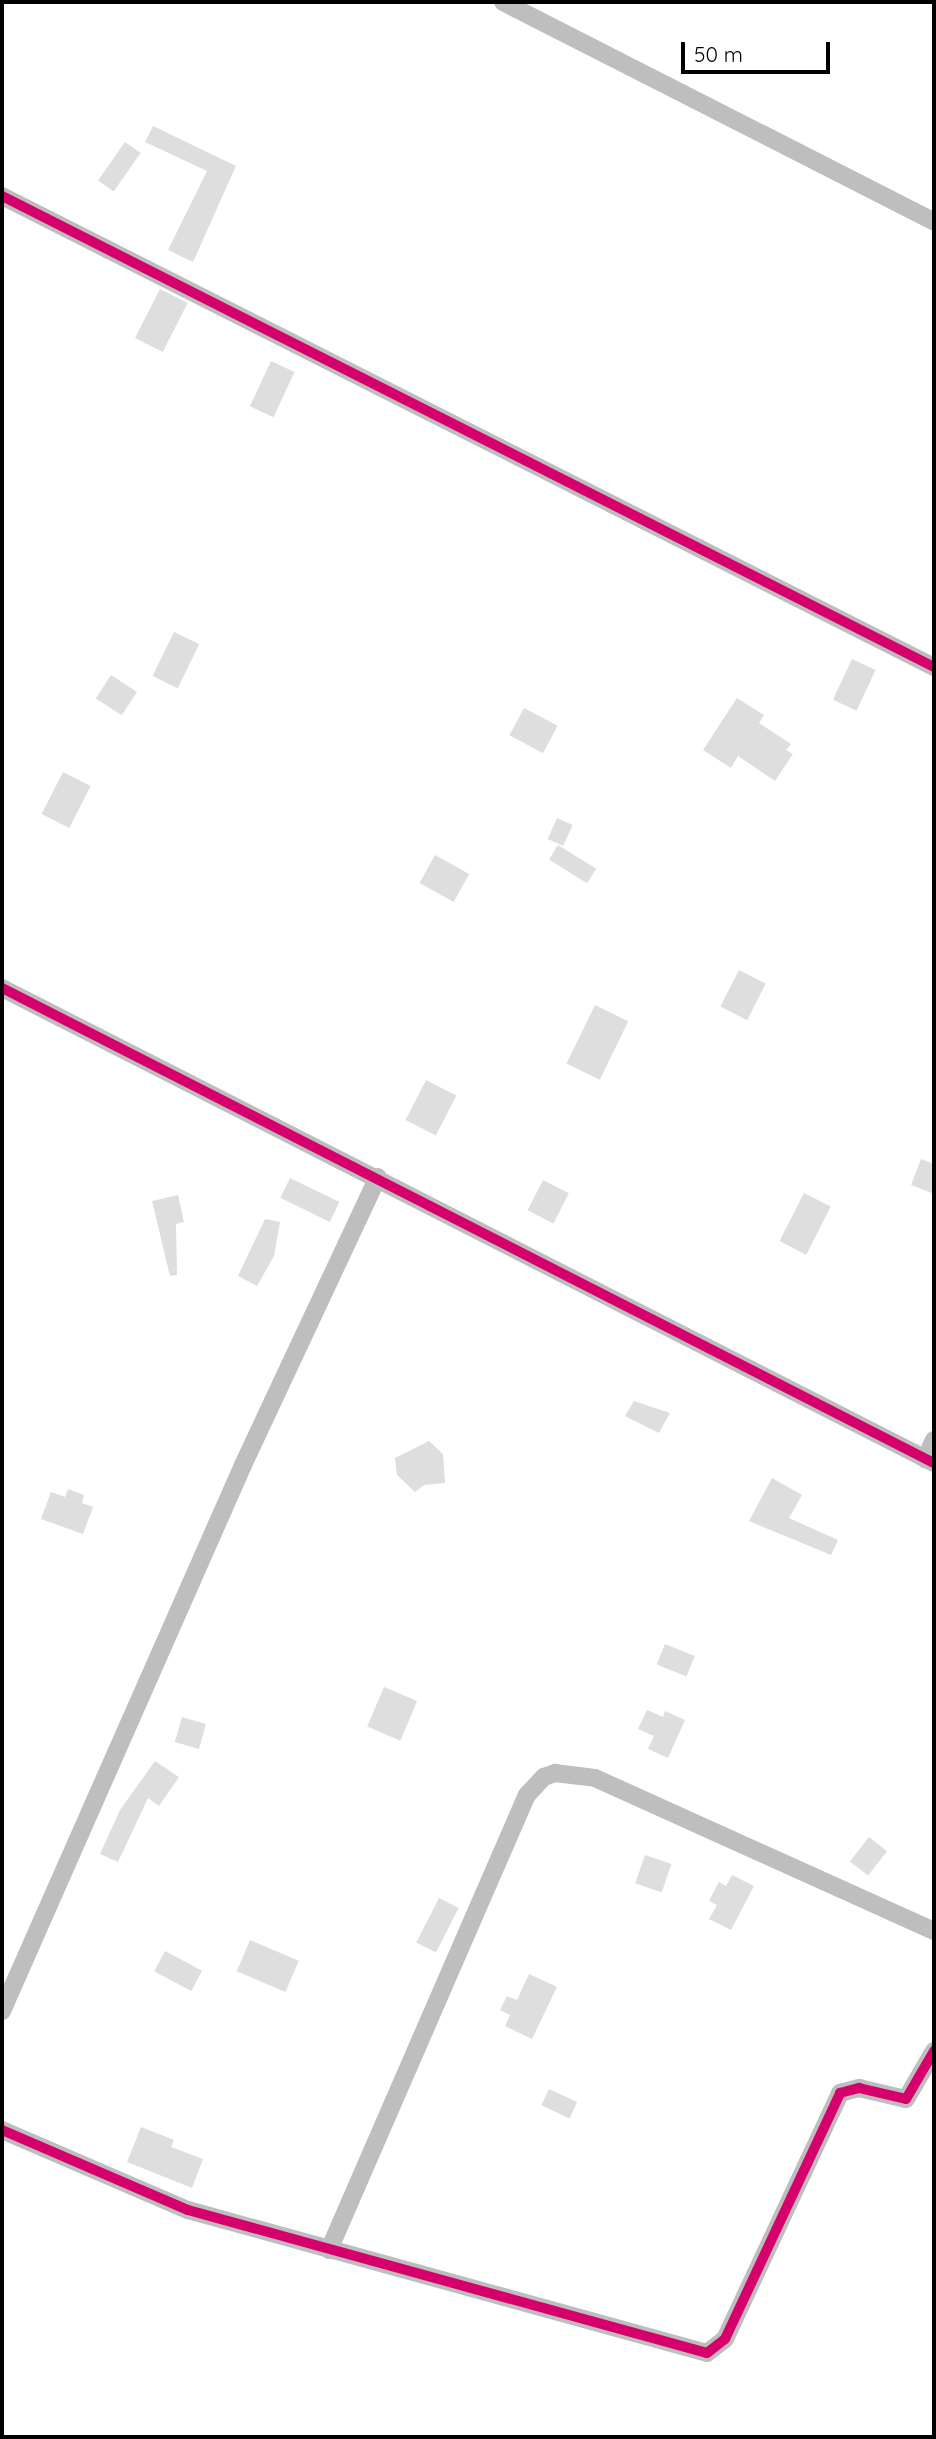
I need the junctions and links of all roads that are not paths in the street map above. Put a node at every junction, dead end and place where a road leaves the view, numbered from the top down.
1 (503, 2) edge
2 (2, 196) edge
3 (934, 222) edge
4 (934, 667) edge
5 (2, 988) edge
6 (378, 1177) junction
7 (934, 1440) edge
8 (930, 1461) edge
9 (934, 1931) edge
10 (2, 2011) edge
11 (934, 2050) edge
12 (2, 2130) edge
13 (329, 2250) junction

1 - 3 street
2 - 4 street
5 - 6 street
6 - 8 street
6 - 10 street
7 - 8 street
9 - 13 street
11 - 13 street
12 - 13 street

